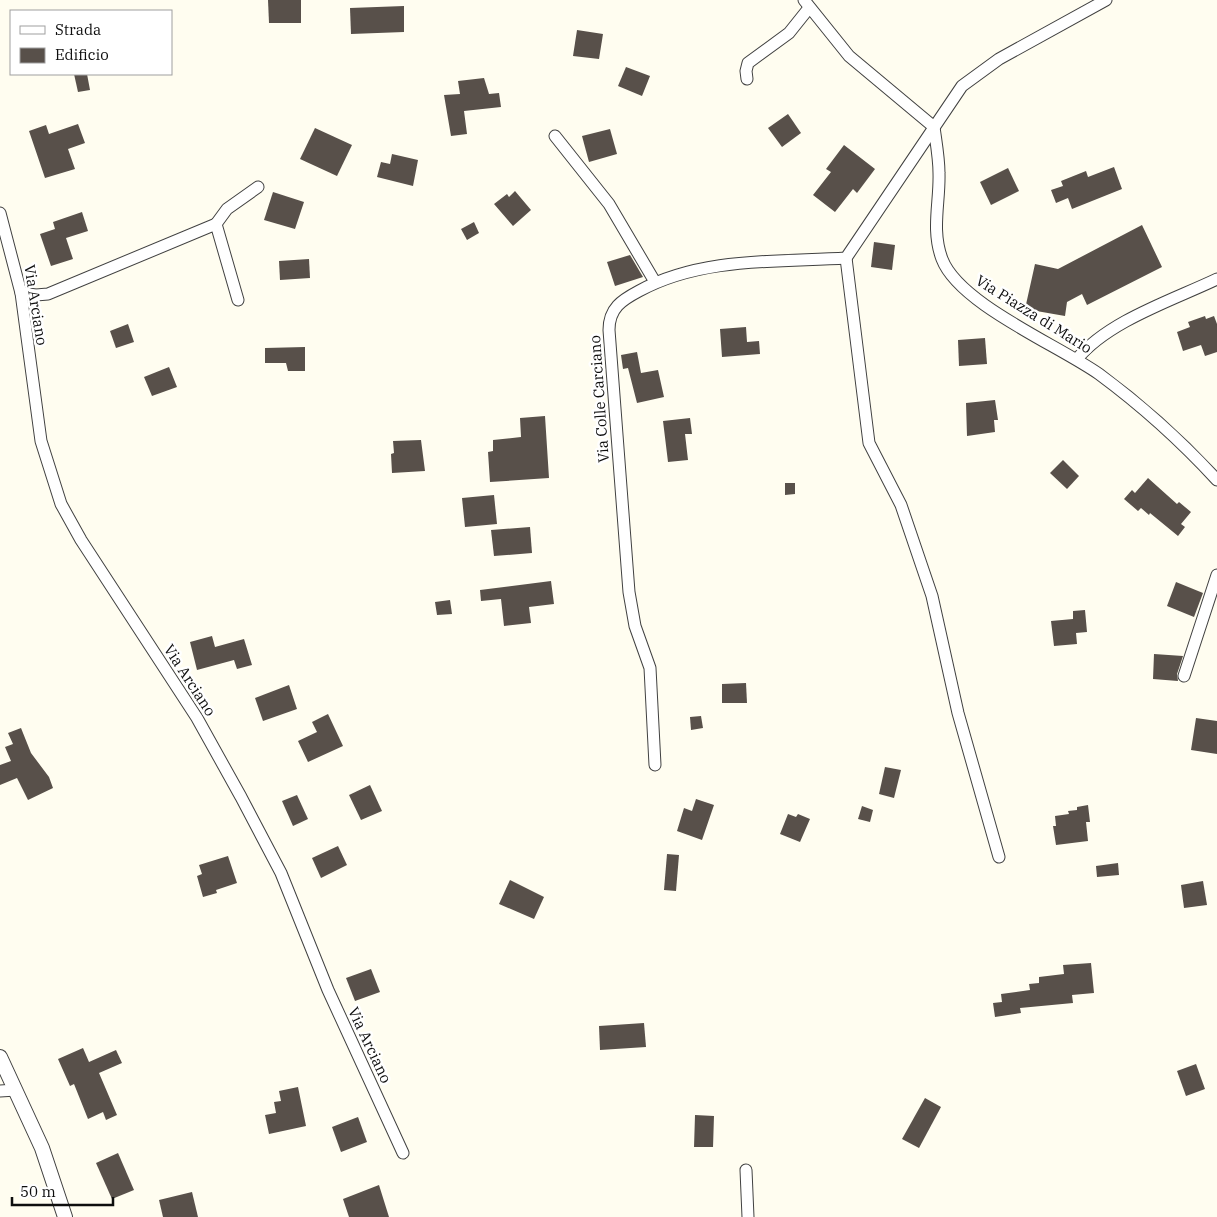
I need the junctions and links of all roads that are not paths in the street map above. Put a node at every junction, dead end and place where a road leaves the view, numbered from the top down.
1 (1106, 0) edge
2 (806, 4) edge
3 (747, 79) dead end
4 (934, 128) junction
5 (555, 136) dead end
6 (258, 187) dead end
7 (0, 213) edge
8 (216, 224) junction
9 (846, 258) junction
10 (1217, 279) edge
11 (655, 282) junction
12 (22, 293) junction
13 (238, 300) dead end
14 (1077, 359) junction
15 (1217, 480) edge
16 (1217, 575) edge
17 (1184, 676) dead end
18 (655, 765) dead end
19 (999, 857) dead end
20 (0, 1058) edge
21 (0, 1090) edge
22 (16, 1090) junction
23 (403, 1153) dead end
24 (746, 1170) dead end
25 (65, 1217) edge
26 (748, 1217) edge

1 - 4 street
2 - 3 street
2 - 4 street
4 - 9 street
4 - 14 street, Via Piazza di Mario
5 - 11 street
6 - 8 street
7 - 12 street, Via Arciano
8 - 12 street
8 - 13 street
9 - 11 street, Via Colle Carciano
9 - 19 street
10 - 14 street
11 - 18 street, Via Colle Carciano
12 - 23 street, Via Arciano
14 - 15 street, Via Piazza di Mario
16 - 17 street
20 - 22 street
21 - 22 street
22 - 25 street
24 - 26 street

